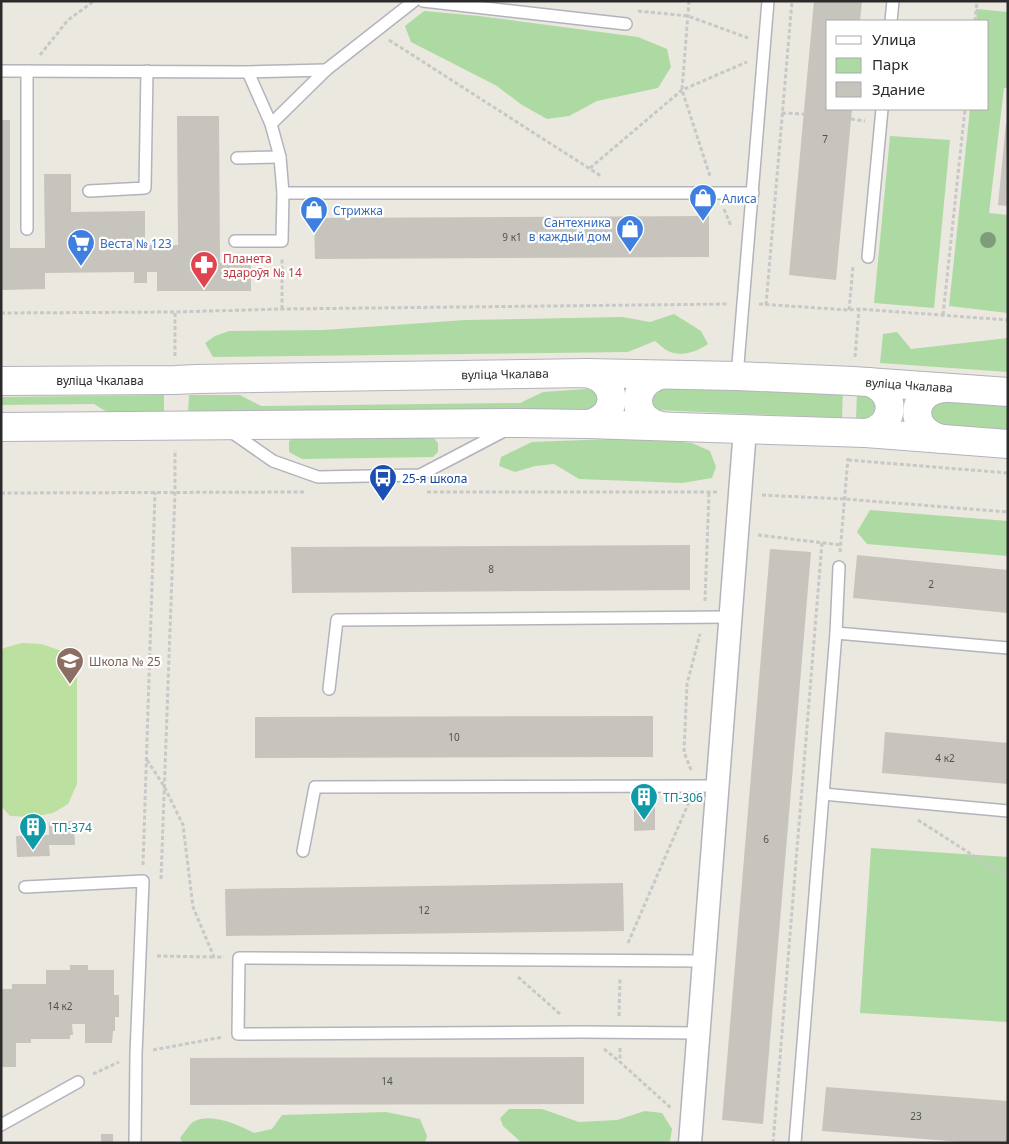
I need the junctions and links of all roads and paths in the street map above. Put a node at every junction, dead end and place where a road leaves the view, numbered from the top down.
1 (94, 1) edge
2 (414, 1) edge
3 (423, 1) edge
4 (689, 1) edge
5 (768, 1) edge
6 (792, 1) edge
7 (893, 1) edge
8 (978, 1) edge
9 (688, 16) junction
10 (891, 20) edge
11 (975, 20) edge
12 (626, 24) dead end
13 (376, 32) junction
14 (765, 49) junction
15 (326, 70) junction
16 (1, 71) edge
17 (27, 71) junction
18 (147, 71) junction
19 (248, 72) junction
20 (682, 90) junction
21 (882, 110) edge
22 (965, 110) edge
23 (782, 113) junction
24 (804, 114) dead end
25 (851, 119) dead end
26 (868, 121) dead end
27 (271, 124) junction
28 (280, 157) junction
29 (237, 158) dead end
30 (590, 168) junction
31 (89, 191) dead end
32 (283, 193) junction
33 (626, 193) junction
34 (753, 193) junction
35 (716, 194) junction
36 (732, 228) dead end
37 (27, 229) dead end
38 (236, 241) dead end
39 (282, 241) junction
40 (868, 256) dead end
41 (743, 304) junction
42 (766, 304) junction
43 (282, 309) junction
44 (859, 309) junction
45 (175, 312) junction
46 (1, 313) edge
47 (943, 315) junction
48 (1008, 320) edge
49 (854, 358) dead end
50 (174, 364) dead end
51 (587, 373) junction
52 (660, 375) junction
53 (737, 376) junction
54 (1, 381) edge
55 (869, 382) junction
56 (945, 388) junction
57 (1008, 392) edge
58 (518, 423) junction
59 (588, 424) junction
60 (220, 425) junction
61 (661, 426) junction
62 (1, 427) edge
63 (745, 429) junction
64 (866, 433) junction
65 (942, 439) junction
66 (175, 442) dead end
67 (1008, 444) edge
68 (848, 454) dead end
69 (848, 460) junction
70 (1008, 473) edge
71 (155, 491) junction
72 (175, 492) junction
73 (314, 492) dead end
74 (422, 492) dead end
75 (710, 492) junction
76 (1, 493) edge
77 (740, 494) junction
78 (845, 499) junction
79 (1008, 512) edge
80 (765, 536) dead end
81 (842, 536) dead end
82 (822, 543) junction
83 (841, 545) dead end
84 (839, 567) dead end
85 (704, 617) junction
86 (730, 617) junction
87 (836, 633) junction
88 (1008, 648) edge
89 (329, 689) dead end
90 (147, 759) junction
91 (164, 786) junction
92 (707, 786) junction
93 (823, 794) junction
94 (886, 800) junction
95 (1008, 811) edge
96 (303, 851) dead end
97 (1008, 878) edge
98 (143, 881) junction
99 (161, 886) dead end
100 (25, 887) dead end
101 (140, 955) junction
102 (158, 956) junction
103 (214, 957) junction
104 (239, 958) junction
105 (620, 961) junction
106 (704, 961) junction
107 (158, 965) dead end
108 (619, 1033) junction
109 (698, 1033) junction
110 (238, 1034) junction
111 (155, 1041) dead end
112 (155, 1050) junction
113 (136, 1054) junction
114 (620, 1062) dead end
115 (78, 1082) joint
116 (1, 1125) edge
117 (135, 1143) edge
118 (690, 1143) edge
119 (773, 1143) edge
120 (795, 1143) edge

1 - 17 path
2 - 13 lane
3 - 12 lane
4 - 9 path
5 - 14 lane
6 - 23 path
7 - 10 lane
8 - 11 path
9 - 14 path
9 - 20 path
13 - 15 lane
13 - 30 path
14 - 20 path
14 - 34 lane
15 - 19 lane
15 - 27 lane
16 - 17 lane
17 - 18 lane
17 - 37 lane
18 - 19 lane
18 - 31 lane
19 - 27 lane
20 - 30 path
20 - 35 path
21 - 40 lane
22 - 47 path
23 - 24 path
23 - 42 path
25 - 26 path
27 - 28 lane
28 - 29 lane
28 - 32 lane
30 - 33 path
32 - 33 lane
32 - 39 lane
33 - 35 lane
34 - 35 lane
34 - 41 lane
35 - 36 path
38 - 39 lane
39 - 43 path
41 - 42 path
41 - 43 path
41 - 53 lane
42 - 44 path
43 - 45 path
44 - 47 path
44 - 49 path
45 - 46 path
45 - 50 path
47 - 48 path
51 - 52 main road, вуліца Чкалава
51 - 54 main road, вуліца Чкалава
51 - 59 main road
52 - 53 main road, вуліца Чкалава
52 - 61 main road
53 - 55 main road, вуліца Чкалава
55 - 56 main road, вуліца Чкалава
55 - 64 main road
56 - 57 main road, вуліца Чкалава
56 - 65 main road
58 - 59 main road
58 - 60 main road
58 - 60 lane
59 - 61 main road
60 - 62 main road
61 - 63 main road
63 - 64 main road
63 - 77 street
64 - 65 main road
65 - 67 main road
66 - 72 path
68 - 69 path
69 - 70 path
69 - 78 path
71 - 72 path
71 - 76 path
71 - 90 path
72 - 73 path
72 - 91 path
74 - 75 path
75 - 77 path
75 - 85 path
77 - 78 path
77 - 86 street
78 - 79 path
78 - 81 path
80 - 82 path
82 - 83 path
82 - 119 path
84 - 87 lane
85 - 86 lane
85 - 89 lane
85 - 92 path
86 - 92 street
87 - 88 lane
87 - 93 lane
90 - 91 path
90 - 98 path
91 - 99 path
91 - 103 path
92 - 96 lane
92 - 105 path
92 - 106 street
93 - 94 lane
93 - 120 lane
94 - 95 lane
94 - 97 path
98 - 100 lane
98 - 101 lane
101 - 102 path
101 - 113 lane
102 - 103 path
102 - 107 path
103 - 104 path
104 - 105 lane
104 - 110 lane
105 - 106 lane
105 - 108 path
106 - 109 street
108 - 109 lane
108 - 110 lane
108 - 114 path
109 - 118 street
110 - 112 path
111 - 112 path
112 - 113 path
113 - 115 path
113 - 117 lane
115 - 116 lane

